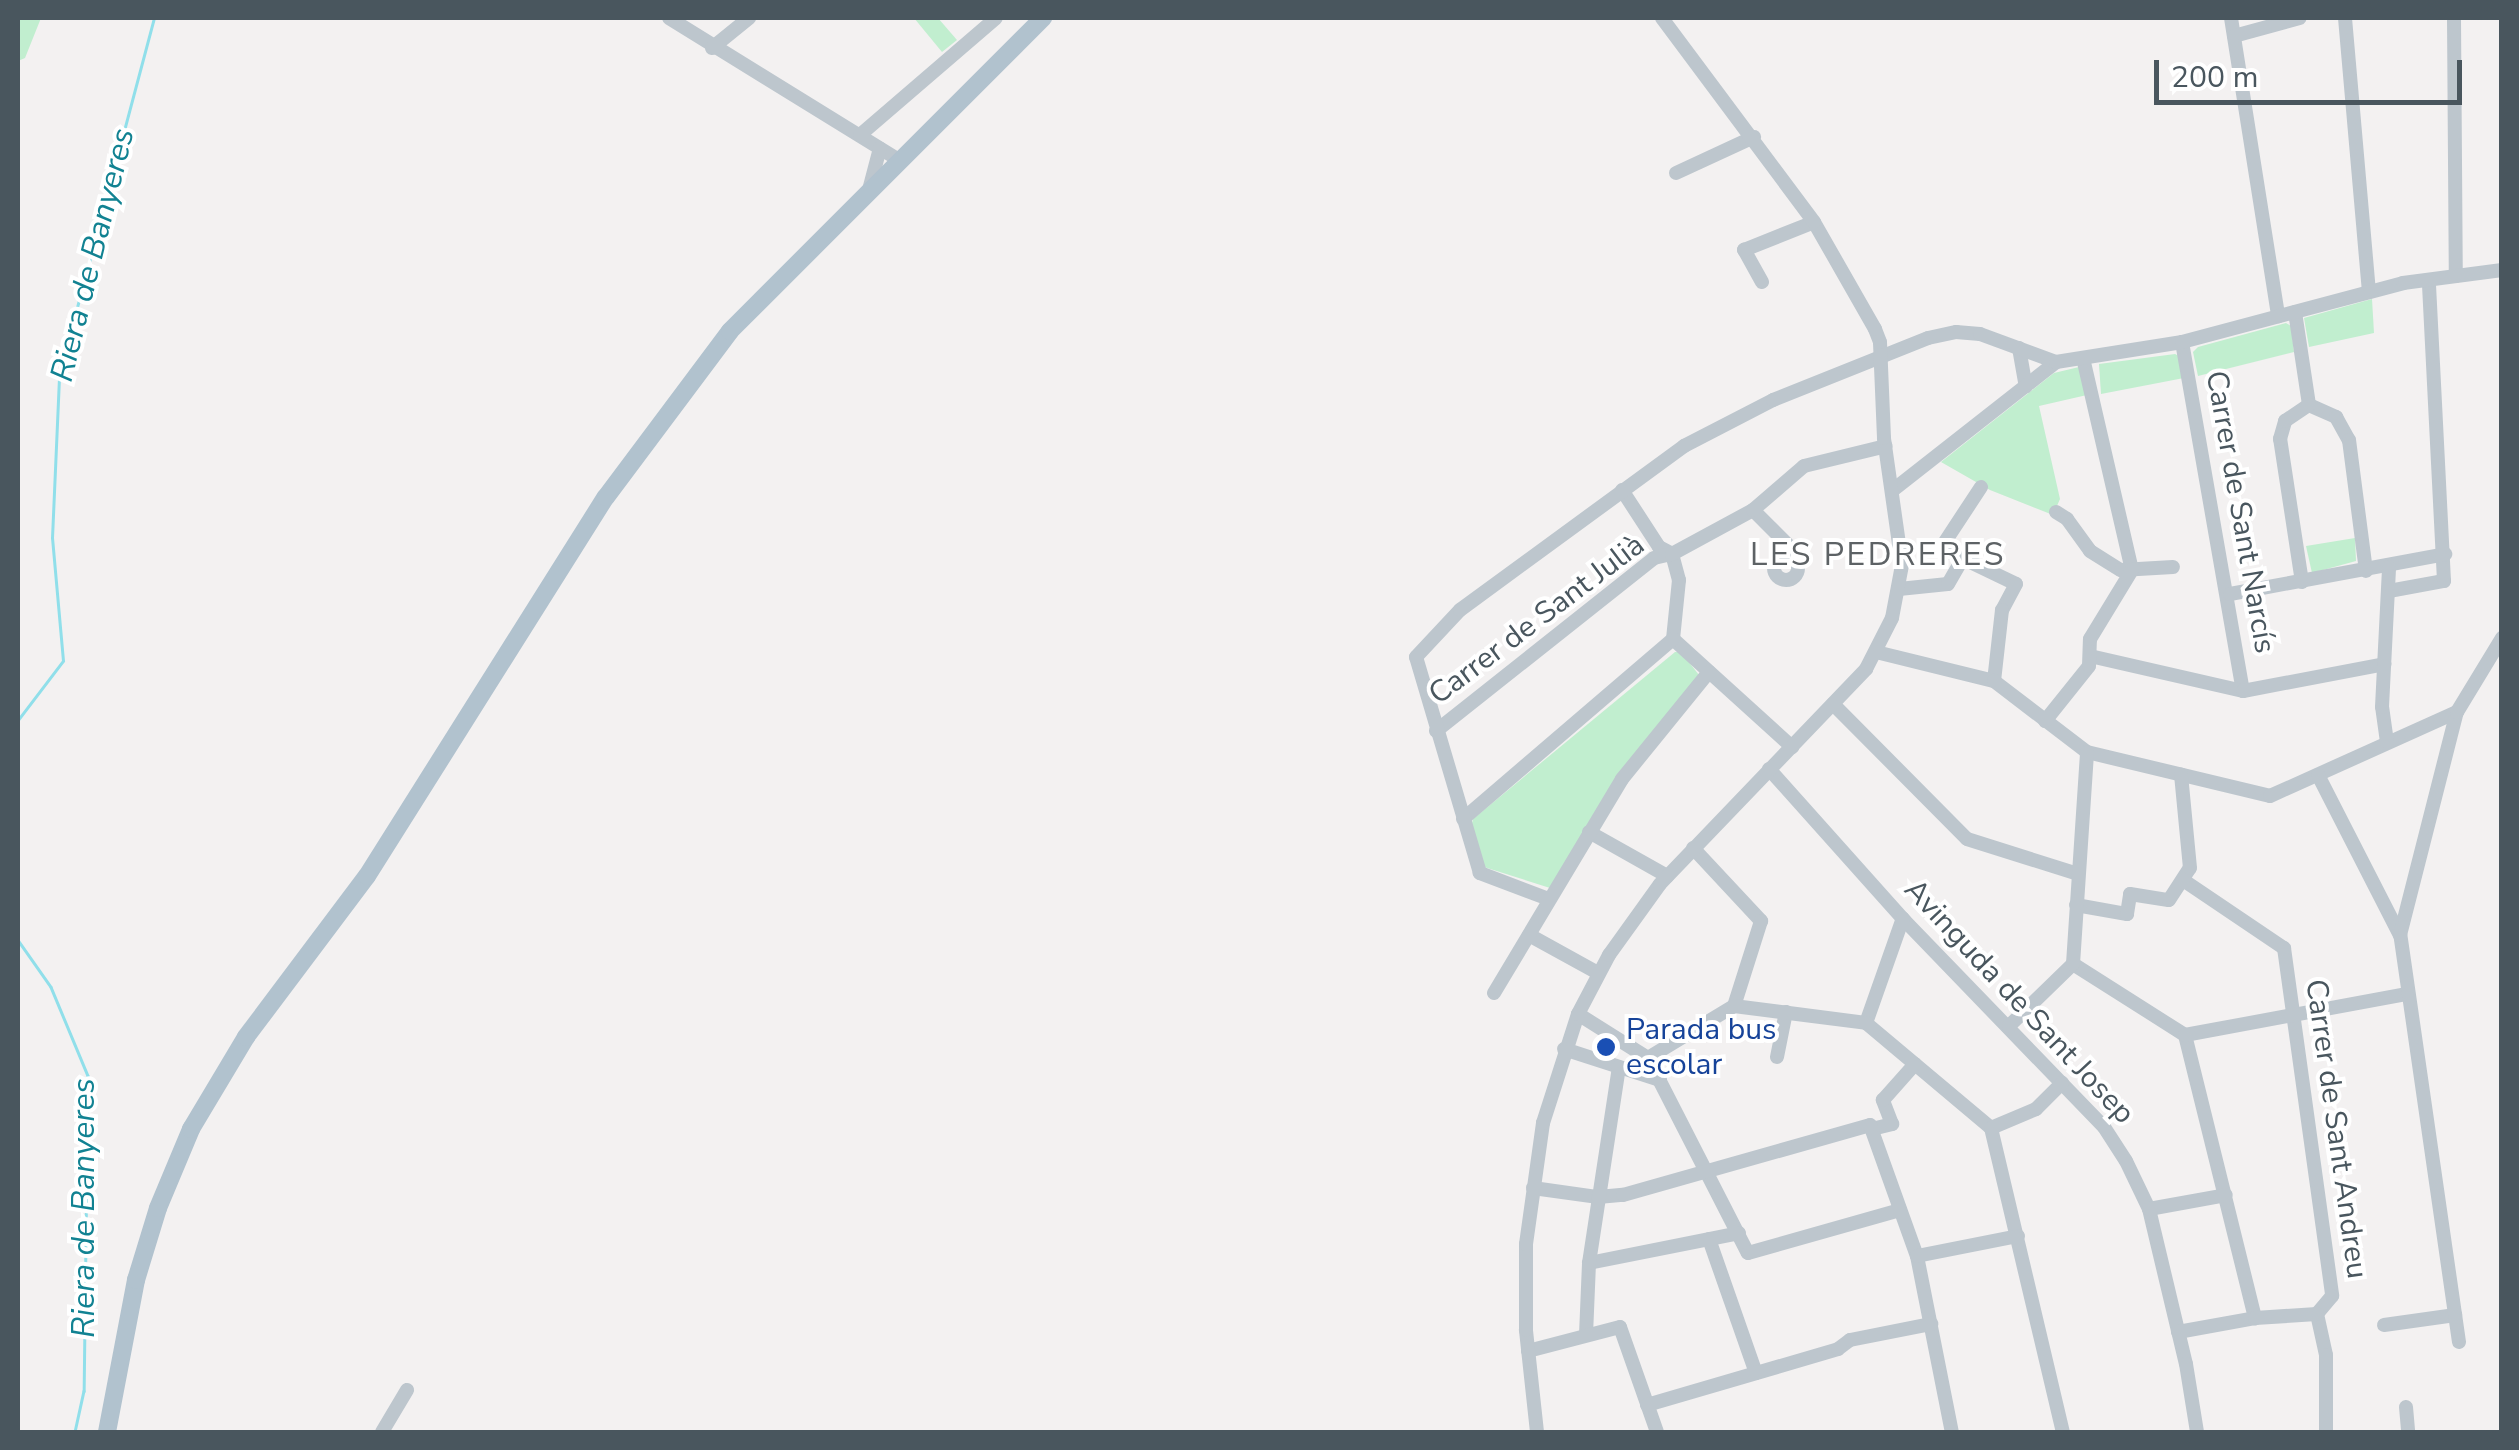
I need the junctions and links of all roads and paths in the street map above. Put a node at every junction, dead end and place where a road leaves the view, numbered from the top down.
1 (669, 18) edge
2 (749, 18) edge
3 (996, 18) edge
4 (1044, 18) edge
5 (1662, 18) edge
6 (2231, 18) edge
7 (2300, 18) edge
8 (2345, 18) edge
9 (2454, 18) edge
10 (2234, 36) junction
11 (712, 48) junction
12 (860, 135) junction
13 (1754, 136) junction
14 (915, 144) junction
15 (878, 146) junction
16 (899, 160) junction
17 (1676, 173) dead end
18 (869, 190) junction
19 (1814, 222) junction
20 (2502, 270) edge
21 (2456, 276) junction
22 (2430, 280) junction
23 (1762, 282) dead end
24 (2369, 292) junction
25 (2295, 312) junction
26 (2278, 316) junction
27 (2182, 342) junction
28 (2019, 348) junction
29 (1879, 354) junction
30 (2083, 358) junction
31 (2056, 362) junction
32 (2026, 386) junction
33 (2308, 405) junction
34 (1886, 446) junction
35 (1980, 487) dead end
36 (1622, 490) junction
37 (1894, 490) junction
38 (1753, 510) junction
39 (2056, 512) dead end
40 (1672, 554) junction
41 (1790, 554) dead end
42 (2444, 554) junction
43 (1963, 558) junction
44 (2390, 567) junction
45 (2173, 568) dead end
46 (2132, 570) junction
47 (2366, 571) junction
48 (2302, 582) junction
49 (1899, 589) junction
50 (2389, 590) junction
51 (2230, 594) junction
52 (2502, 638) edge
53 (1673, 639) junction
54 (1876, 652) junction
55 (2090, 656) junction
56 (2384, 664) junction
57 (1709, 672) junction
58 (1994, 681) junction
59 (2243, 691) junction
60 (1833, 704) junction
61 (2457, 712) junction
62 (2046, 721) junction
63 (1436, 731) junction
64 (2388, 742) junction
65 (1792, 747) junction
66 (2087, 752) junction
67 (1769, 769) junction
68 (2181, 774) junction
69 (2318, 775) junction
70 (1463, 818) junction
71 (1588, 832) junction
72 (1692, 848) junction
73 (2078, 874) junction
74 (1668, 876) junction
75 (2183, 880) junction
76 (1546, 898) junction
77 (2076, 905) junction
78 (1903, 918) junction
79 (1529, 935) junction
80 (2400, 935) junction
81 (2073, 964) junction
82 (1598, 974) junction
83 (1494, 993) dead end
84 (2407, 994) junction
85 (1734, 1006) junction
86 (1786, 1012) junction
87 (2290, 1012) junction
88 (1578, 1014) junction
89 (1866, 1023) junction
90 (2009, 1026) junction
91 (2185, 1036) junction
92 (1564, 1049) junction
93 (1777, 1056) dead end
94 (1648, 1058) junction
95 (1916, 1064) junction
96 (1619, 1067) junction
97 (1660, 1080) junction
98 (2062, 1083) junction
99 (1871, 1127) junction
100 (1991, 1128) junction
101 (1711, 1173) junction
102 (1533, 1188) junction
103 (2226, 1195) junction
104 (1598, 1197) junction
105 (2149, 1209) junction
106 (1900, 1210) junction
107 (1739, 1233) junction
108 (2018, 1236) junction
109 (1709, 1239) junction
110 (1917, 1256) junction
111 (1589, 1262) junction
112 (2317, 1314) junction
113 (2455, 1316) junction
114 (2254, 1318) junction
115 (1930, 1324) junction
116 (2384, 1325) dead end
117 (2178, 1332) junction
118 (1586, 1335) junction
119 (2459, 1342) dead end
120 (1528, 1351) junction
121 (1756, 1373) junction
122 (407, 1390) dead end
123 (1647, 1405) junction
124 (2406, 1407) dead end
125 (108, 1432) edge
126 (382, 1432) edge
127 (1537, 1432) edge
128 (1656, 1432) edge
129 (1952, 1432) edge
130 (2063, 1432) edge
131 (2197, 1432) edge
132 (2326, 1432) edge
133 (2408, 1432) edge

1 - 11 street
2 - 11 street
3 - 12 street
4 - 14 main road
5 - 13 street
6 - 10 street
7 - 10 street
8 - 24 street
9 - 21 street
10 - 26 street
11 - 12 street
12 - 15 street
13 - 17 street
13 - 19 street
14 - 15 street
14 - 16 main road
15 - 16 street
15 - 18 street
16 - 18 main road
18 - 125 main road
19 - 23 street
19 - 29 street
20 - 21 street
21 - 22 street
22 - 24 street
22 - 42 street
24 - 25 street
25 - 26 street
25 - 33 street
26 - 27 street
27 - 30 street
27 - 51 street, Carrer de Sant Narcís
28 - 29 street
28 - 31 street
28 - 32 street
29 - 34 street
29 - 36 street
30 - 31 street
30 - 46 street
31 - 32 street
32 - 37 street
33 - 47 street
33 - 48 street
34 - 37 street
34 - 38 street, Carrer de Sant Julià
35 - 43 street
36 - 40 street
36 - 63 street
37 - 49 street
38 - 40 street, Carrer de Sant Julià
38 - 41 street
39 - 46 street
40 - 53 street
40 - 63 street, Carrer de Sant Julià
42 - 44 street
42 - 50 street
43 - 49 street
43 - 58 street
44 - 47 street
44 - 50 street
45 - 46 street
46 - 55 street
47 - 48 street
48 - 51 street
49 - 54 street
50 - 56 street
51 - 59 street, Carrer de Sant Narcís
52 - 61 street
53 - 57 street
53 - 70 street
54 - 58 street
54 - 60 street
55 - 59 street
55 - 62 street
56 - 59 street
56 - 64 street
57 - 65 street
57 - 71 street
58 - 62 street
60 - 65 street
60 - 73 street
61 - 64 street
61 - 80 street
62 - 66 street
63 - 70 street
64 - 69 street
65 - 67 street
66 - 68 street
66 - 73 street
67 - 72 street
67 - 78 street, Avinguda de Sant Josep
68 - 69 street
68 - 75 street
69 - 80 street
70 - 76 street
71 - 74 street
71 - 76 street
72 - 74 street
72 - 85 street
73 - 77 street
74 - 82 street
75 - 77 street
75 - 87 street, Carrer de Sant Andreu
76 - 79 street
77 - 81 street
78 - 89 street
78 - 90 street, Avinguda de Sant Josep
79 - 82 street
79 - 83 street
80 - 84 street
81 - 90 street
81 - 91 street
82 - 88 street
84 - 87 street
84 - 113 street
85 - 86 street
85 - 94 street
86 - 89 street
86 - 93 street
87 - 91 street
87 - 112 street, Carrer de Sant Andreu
88 - 92 street
88 - 94 street
89 - 95 street
90 - 98 street, Avinguda de Sant Josep
91 - 103 street
92 - 96 street
92 - 102 street
94 - 97 street
95 - 99 street
95 - 100 street
96 - 97 street
96 - 104 street
97 - 101 street
98 - 100 street
98 - 105 street, Avinguda de Sant Josep
99 - 101 street
99 - 106 street
100 - 108 street
101 - 104 street
101 - 107 street
102 - 104 street
102 - 120 street
103 - 105 street
103 - 114 street
104 - 111 street
105 - 117 street, Avinguda de Sant Josep
106 - 107 street
106 - 110 street
107 - 109 street
108 - 110 street
108 - 130 street
109 - 111 street
109 - 121 street
110 - 115 street
111 - 118 street
112 - 114 street
112 - 132 street
113 - 116 street
113 - 119 street
114 - 117 street
115 - 121 street
115 - 129 street
117 - 131 street, Avinguda de Sant Josep
118 - 120 street
118 - 123 street
120 - 127 street
121 - 123 street
122 - 126 street
123 - 128 street
124 - 133 street

